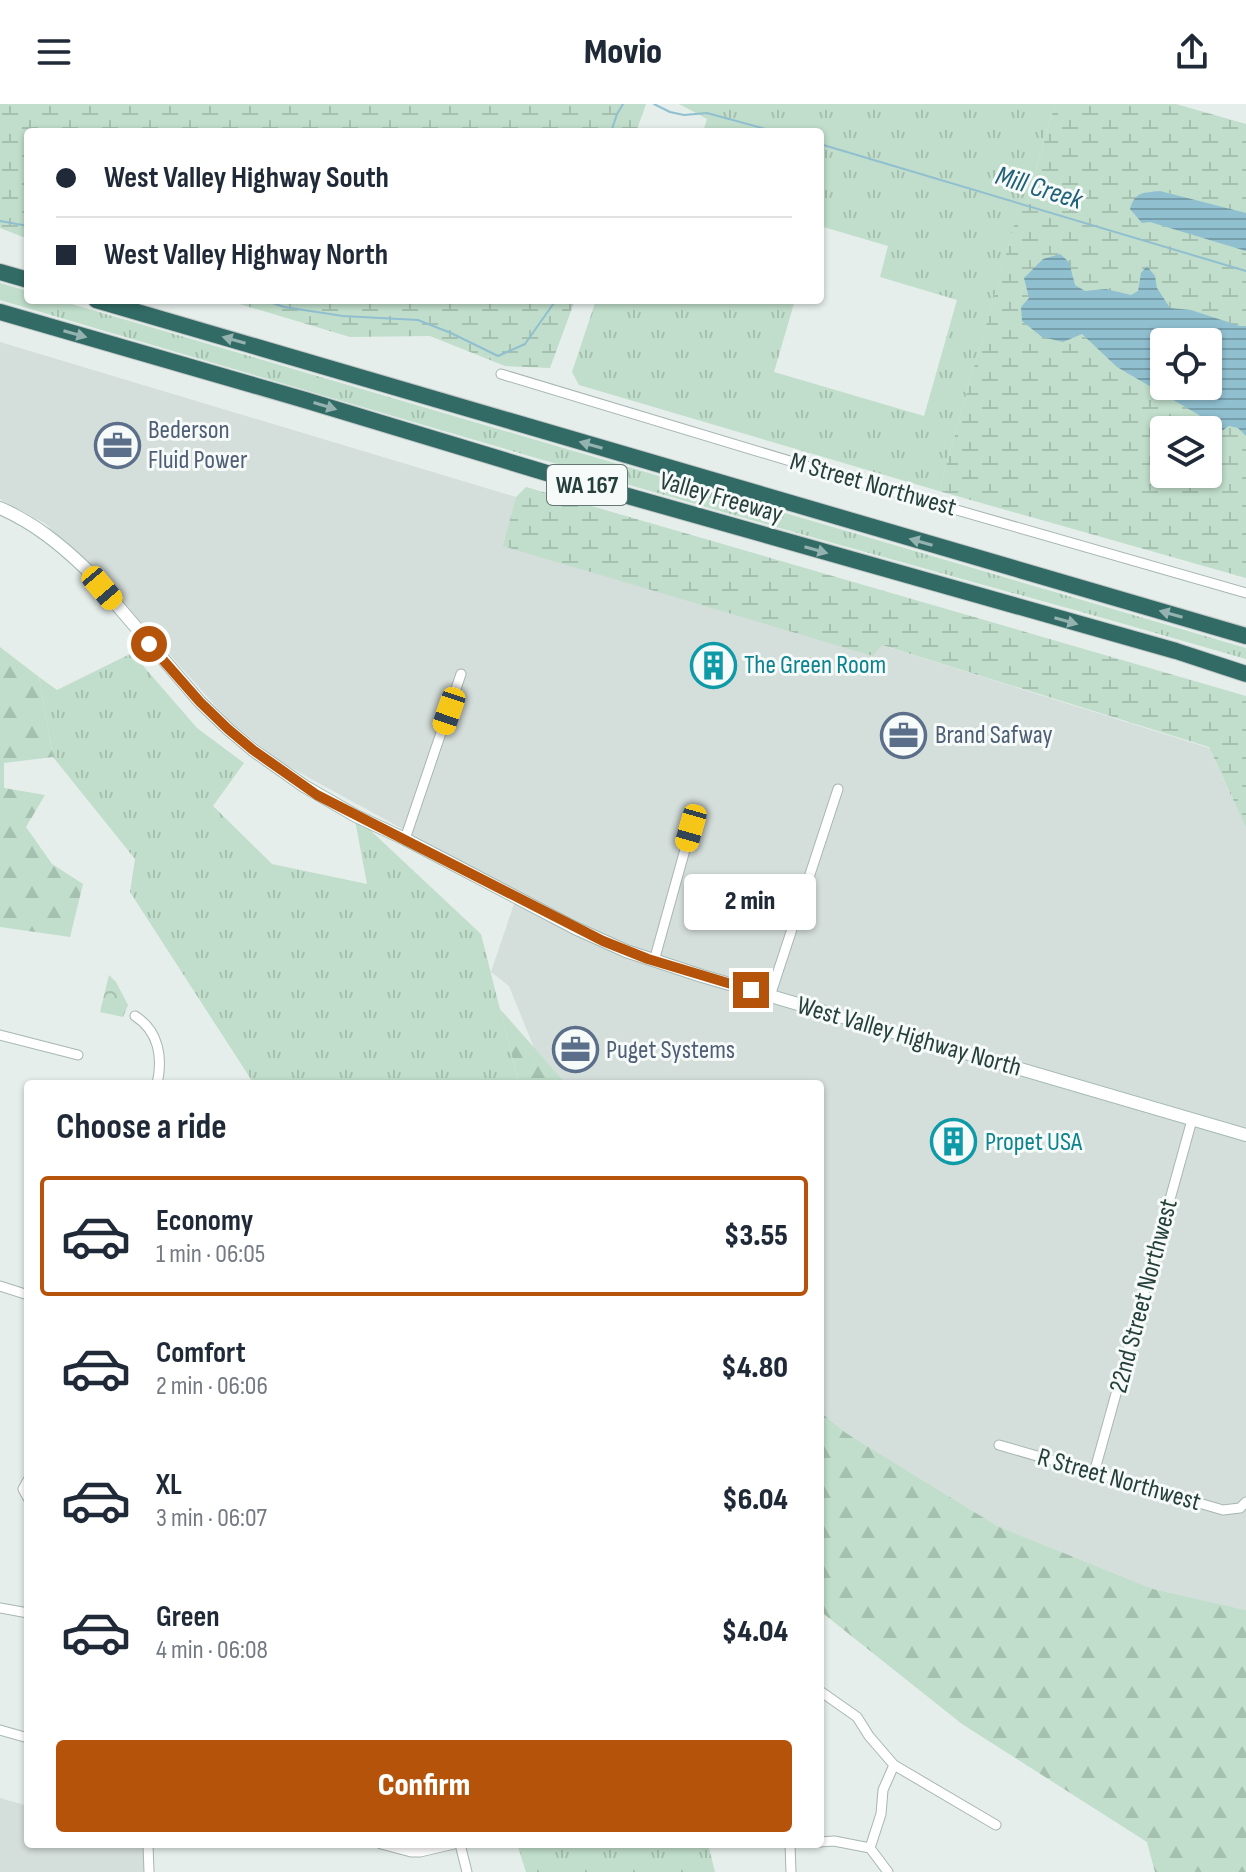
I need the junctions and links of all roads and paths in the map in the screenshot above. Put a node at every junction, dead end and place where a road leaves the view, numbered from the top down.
1 (0, 272) edge
2 (24, 279) edge
3 (110, 304) edge
4 (0, 312) edge
5 (501, 374) dead end
6 (0, 508) edge
7 (1246, 593) edge
8 (1246, 636) edge
9 (461, 674) dead end
10 (1246, 674) edge
11 (838, 789) dead end
12 (691, 828) dead end
13 (405, 839) junction
14 (654, 961) junction
15 (770, 996) junction
16 (135, 1016) dead end
17 (0, 1035) edge
18 (78, 1055) dead end
19 (158, 1080) edge
20 (1192, 1120) junction
21 (1246, 1135) edge
22 (0, 1286) edge
23 (24, 1294) edge
24 (999, 1445) dead end
25 (1094, 1473) junction
26 (1243, 1505) edge
27 (0, 1608) edge
28 (24, 1612) edge
29 (824, 1694) edge
30 (0, 1730) edge
31 (24, 1737) edge
32 (894, 1765) junction
33 (996, 1825) dead end
34 (824, 1842) edge
35 (148, 1848) edge
36 (396, 1848) edge
37 (438, 1848) edge
38 (458, 1848) edge
39 (792, 1848) edge
40 (870, 1848) junction
41 (149, 1872) edge
42 (467, 1872) edge
43 (791, 1872) edge
44 (888, 1872) edge

1 - 2 highway
8 -> 3 highway, Valley Freeway / WA 167
4 -> 10 highway, Valley Freeway / WA 167
5 - 7 street, M Street Northwest
6 - 13 main road, West Valley Highway North
9 - 13 street
11 - 15 street
12 - 14 street
13 - 14 main road, West Valley Highway North
14 - 15 main road, West Valley Highway North
15 - 20 main road, West Valley Highway North
16 - 19 street
17 - 18 street
20 - 21 main road, West Valley Highway North
20 - 25 street, 22nd Street Northwest
22 - 23 street
24 - 25 street, R Street Northwest
25 - 26 street, R Street Northwest
27 - 28 street
29 - 32 street
30 - 31 street
32 - 33 street
32 - 40 street
34 - 40 street
35 - 41 street
36 - 37 street
38 - 42 street
39 - 43 street
40 - 44 street

